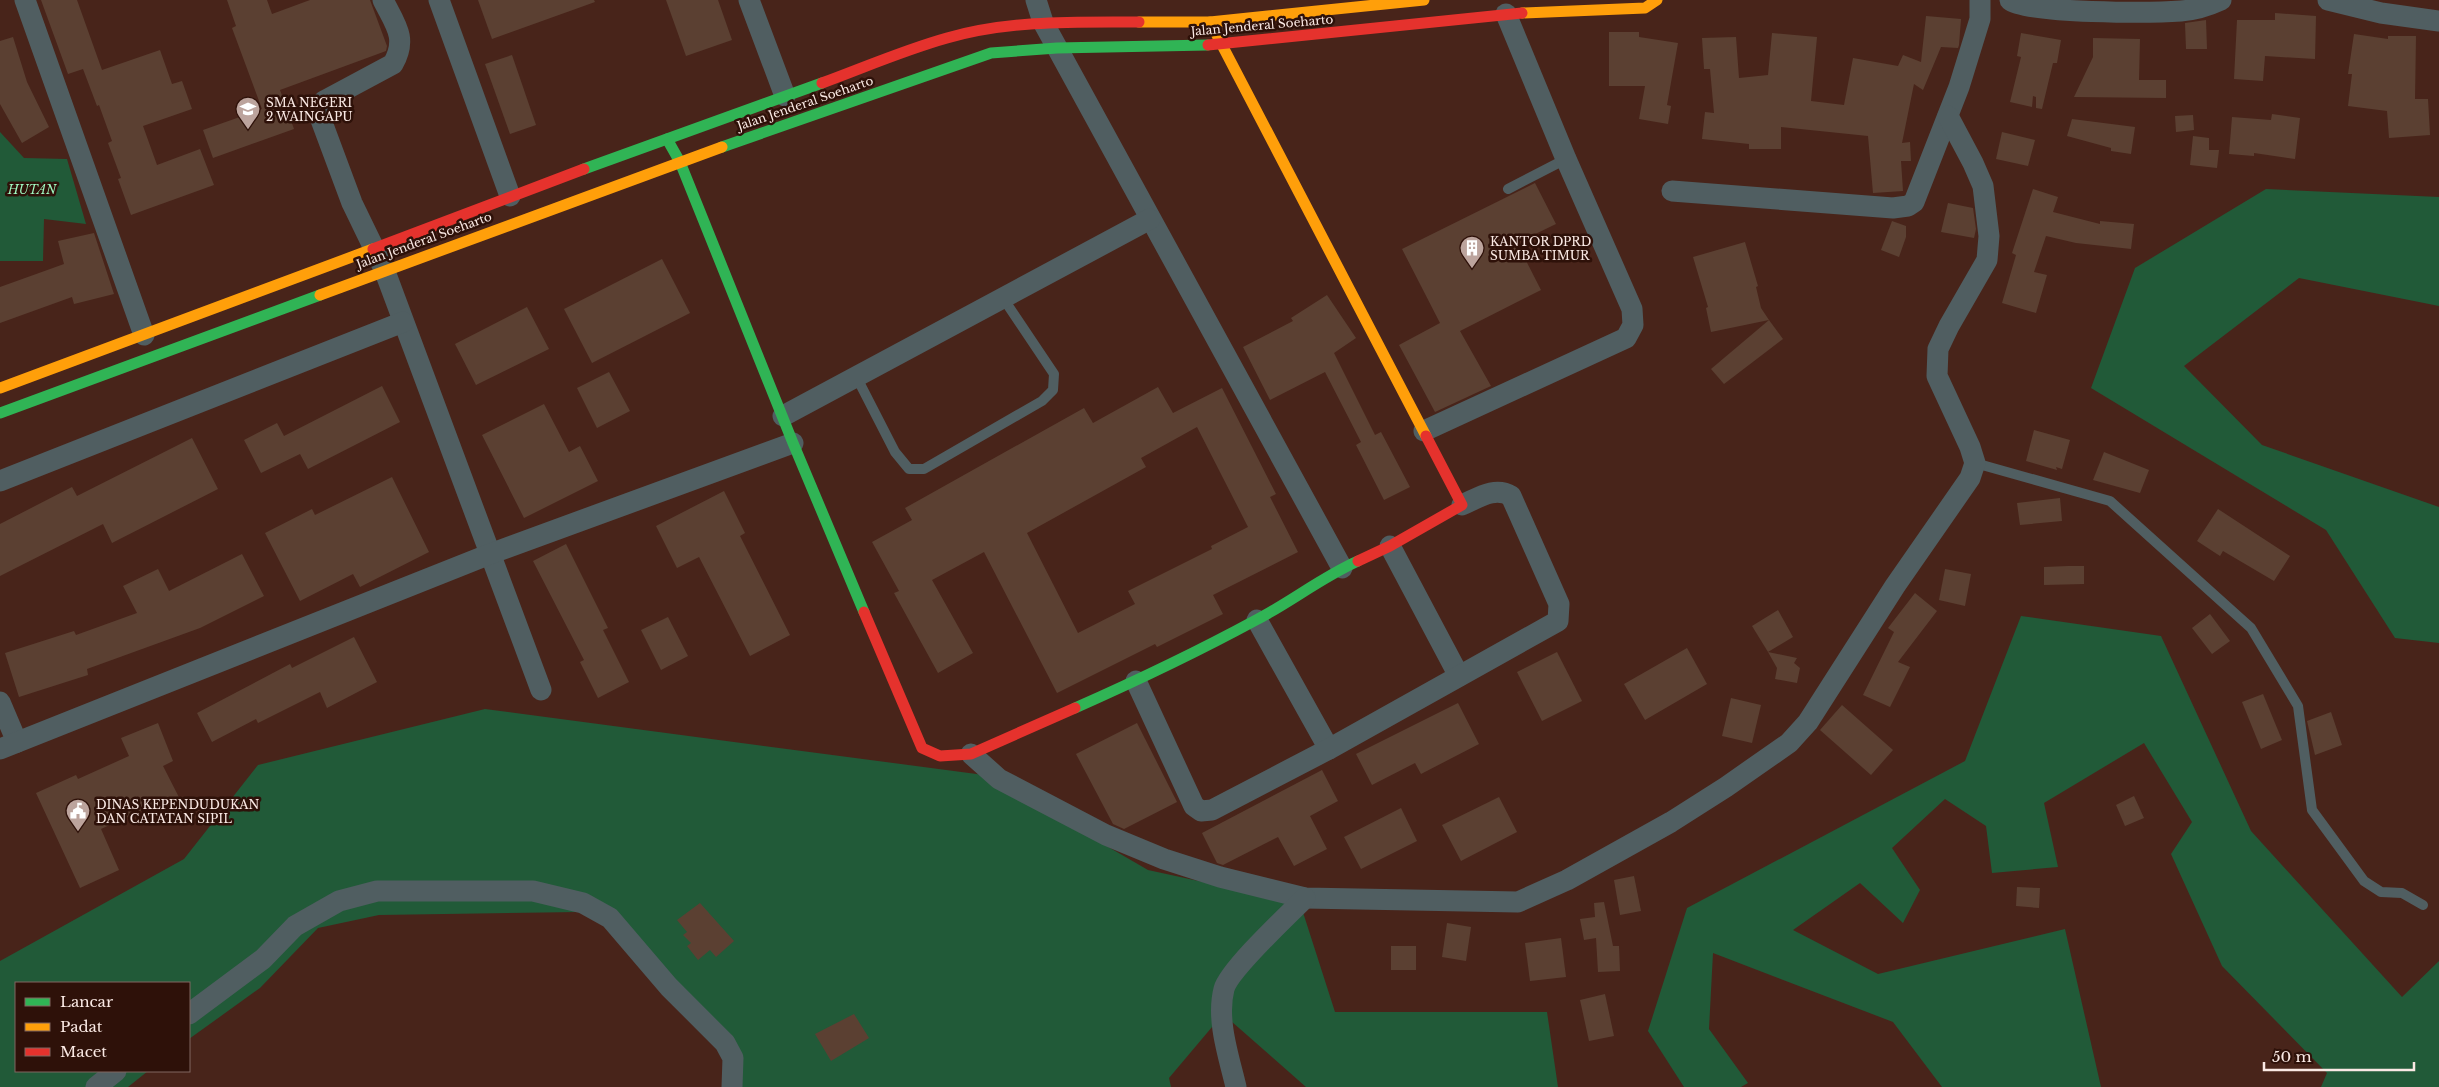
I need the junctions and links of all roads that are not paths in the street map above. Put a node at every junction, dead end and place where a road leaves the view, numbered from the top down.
1 (25, 0) edge
2 (384, 0) edge
3 (439, 0) edge
4 (749, 0) edge
5 (1036, 0) edge
6 (1424, 0) edge
7 (1657, 0) edge
8 (1980, 0) edge
9 (2010, 0) edge
10 (2221, 0) edge
11 (2328, 0) edge
12 (1645, 4) edge
13 (1506, 14) junction
14 (2439, 21) edge
15 (1043, 22) junction
16 (1210, 22) junction
17 (1221, 45) junction
18 (1057, 48) junction
19 (785, 96) junction
20 (1948, 116) junction
21 (667, 139) junction
22 (1566, 159) junction
23 (680, 162) junction
24 (1508, 189) dead end
25 (1672, 191) dead end
26 (510, 196) junction
27 (1150, 219) junction
28 (374, 250) junction
29 (384, 269) junction
30 (1003, 298) junction
31 (403, 322) junction
32 (144, 335) junction
33 (856, 376) junction
34 (0, 388) edge
35 (0, 413) edge
36 (782, 416) junction
37 (1424, 431) junction
38 (793, 443) junction
39 (1975, 463) junction
40 (0, 481) edge
41 (1462, 504) junction
42 (1390, 546) junction
43 (490, 554) junction
44 (1342, 568) junction
45 (1257, 620) junction
46 (1459, 676) junction
47 (1136, 681) junction
48 (541, 690) dead end
49 (0, 702) edge
50 (9, 745) edge
51 (1328, 749) junction
52 (971, 754) junction
53 (1305, 898) junction
54 (2423, 905) dead end
55 (190, 1013) edge
56 (115, 1072) edge
57 (96, 1087) edge
58 (732, 1087) edge
59 (1236, 1087) edge

1 - 32 street
2 - 28 street
3 - 26 street
4 - 19 street
5 - 15 street
6 - 16 main road, Jalan Jenderal Soeharto
7 - 12 main road, Jalan Jenderal Soeharto
8 - 20 street
9 - 10 street
11 - 14 street
12 - 13 main road, Jalan Jenderal Soeharto
13 - 17 main road, Jalan Jenderal Soeharto
13 - 22 street
15 - 16 main road, Jalan Jenderal Soeharto
15 - 18 street
15 - 19 main road, Jalan Jenderal Soeharto
16 - 17 main road
17 - 18 main road, Jalan Jenderal Soeharto
17 - 37 main road
18 - 23 main road, Jalan Jenderal Soeharto
18 - 27 street
19 - 21 main road, Jalan Jenderal Soeharto
20 - 25 street
20 - 39 street
21 - 23 main road
21 - 26 main road, Jalan Jenderal Soeharto
22 - 24 lane
22 - 37 street
23 - 29 main road, Jalan Jenderal Soeharto
23 - 36 main road
26 - 28 main road, Jalan Jenderal Soeharto
27 - 30 street
27 - 44 street
28 - 29 street
28 - 32 main road, Jalan Jenderal Soeharto
29 - 31 street
29 - 35 main road, Jalan Jenderal Soeharto
30 - 33 street
30 - 33 lane
31 - 40 street
31 - 43 street
32 - 34 main road, Jalan Jenderal Soeharto
33 - 36 street
36 - 38 main road
37 - 41 main road
38 - 43 street
38 - 52 main road
39 - 53 street
39 - 54 lane
41 - 42 main road
41 - 46 street
42 - 44 main road
42 - 46 street
43 - 48 street
43 - 50 street
44 - 45 main road
45 - 47 main road
45 - 51 street
46 - 51 street
47 - 51 street
47 - 52 main road
49 - 50 street
52 - 53 street
53 - 59 street
55 - 58 street
56 - 57 street

